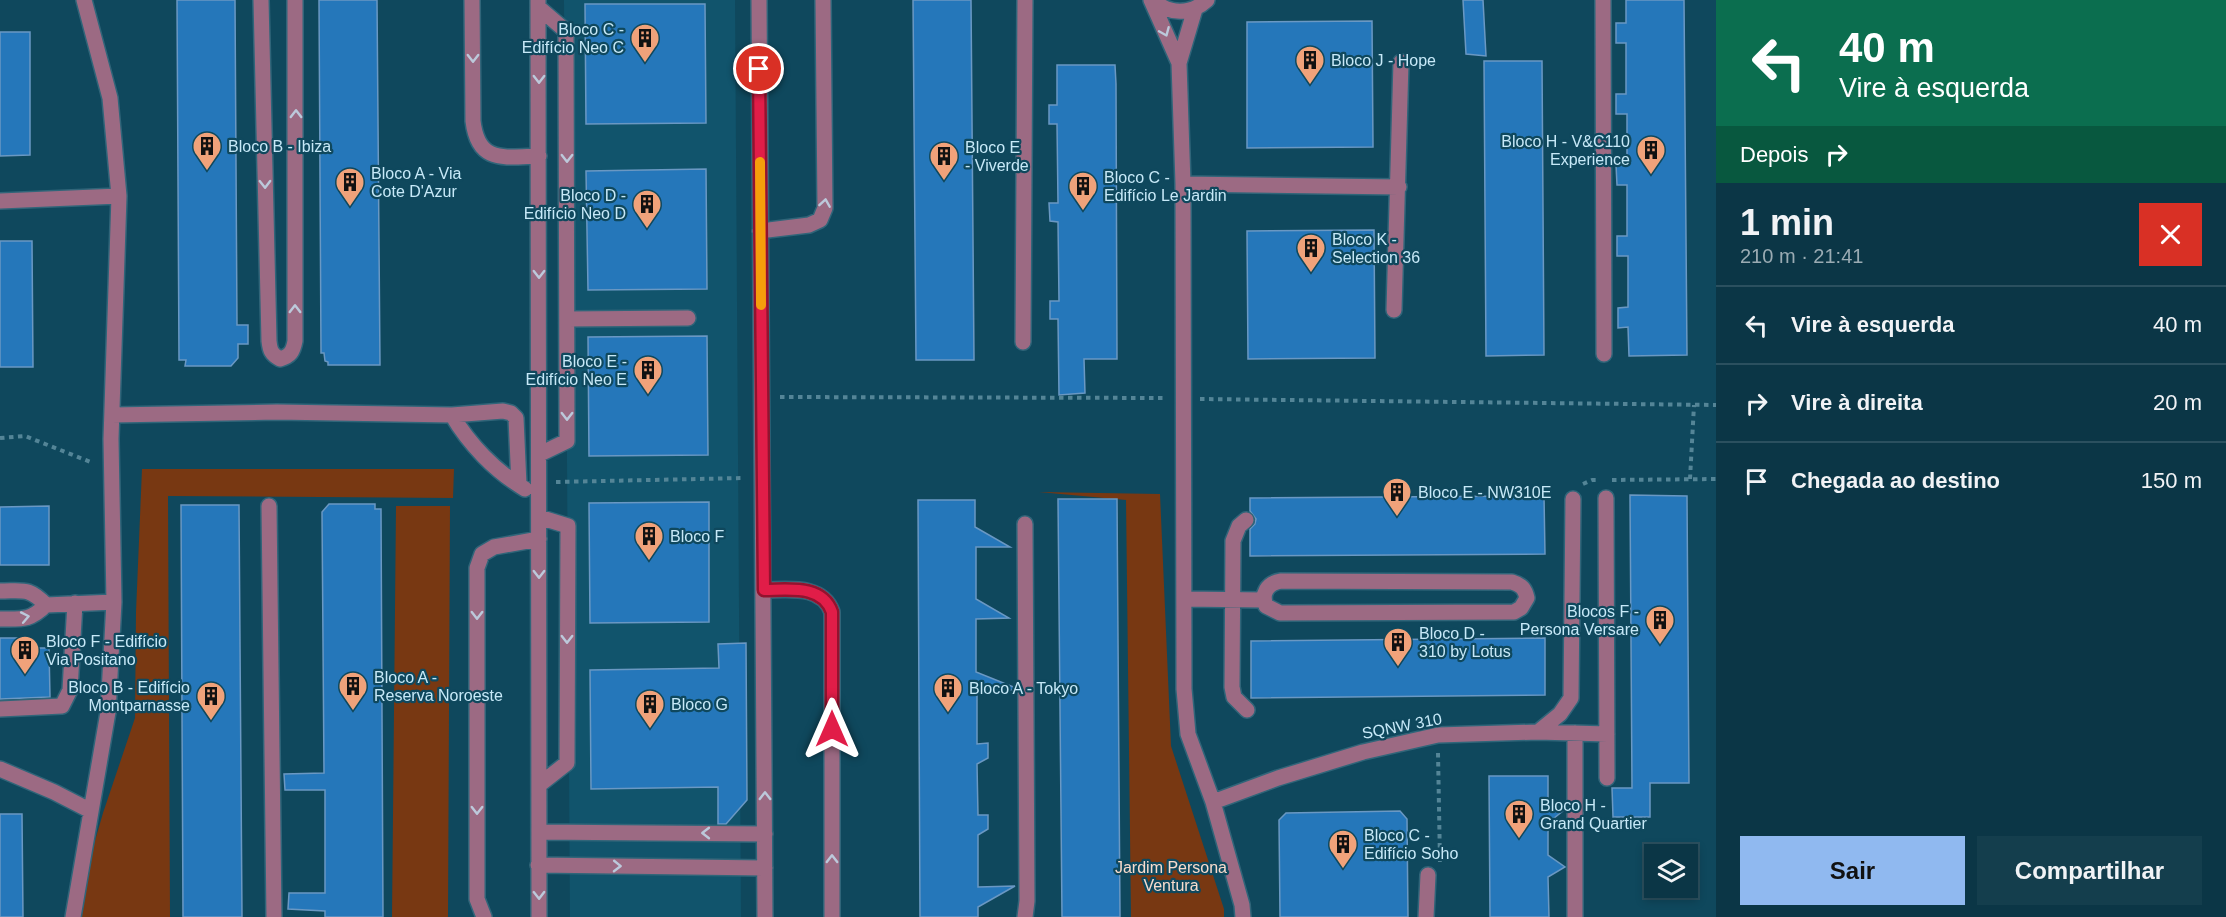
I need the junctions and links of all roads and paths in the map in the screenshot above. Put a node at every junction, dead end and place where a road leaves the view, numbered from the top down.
1 (84, 0) edge
2 (261, 0) edge
3 (295, 0) edge
4 (472, 0) edge
5 (759, 0) edge
6 (823, 0) edge
7 (1025, 0) edge
8 (1152, 0) edge
9 (1604, 0) edge
10 (538, 4) edge
11 (1201, 4) edge
12 (1401, 62) dead end
13 (1179, 63) junction
14 (539, 156) junction
15 (1183, 184) junction
16 (1399, 187) junction
17 (119, 196) junction
18 (0, 201) edge
19 (760, 231) junction
20 (1394, 310) dead end
21 (688, 318) dead end
22 (567, 319) junction
23 (1023, 342) dead end
24 (1604, 354) dead end
25 (761, 397) junction
26 (1183, 399) junction
27 (1694, 405) junction
28 (1716, 405) edge
29 (112, 415) junction
30 (452, 415) junction
31 (0, 438) edge
32 (540, 454) junction
33 (111, 470) junction
34 (762, 477) junction
35 (1690, 479) junction
36 (1716, 479) edge
37 (519, 485) junction
38 (539, 490) junction
39 (1606, 498) dead end
40 (1573, 499) joint
41 (269, 506) dead end
42 (539, 517) junction
43 (1246, 520) dead end
44 (1025, 524) dead end
45 (539, 539) junction
46 (764, 590) junction
47 (0, 591) edge
48 (1184, 599) junction
49 (1232, 599) junction
50 (1263, 600) junction
51 (114, 602) junction
52 (75, 603) junction
53 (46, 604) junction
54 (0, 619) edge
55 (0, 709) edge
56 (1247, 710) dead end
57 (1538, 732) junction
58 (1575, 732) junction
59 (1607, 734) junction
60 (1438, 735) junction
61 (0, 769) edge
62 (1607, 778) dead end
63 (539, 785) junction
64 (1213, 802) junction
65 (91, 811) junction
66 (539, 832) junction
67 (765, 834) junction
68 (538, 865) junction
69 (765, 868) junction
70 (1434, 873) joint
71 (73, 917) edge
72 (274, 917) edge
73 (484, 917) edge
74 (539, 917) edge
75 (765, 917) edge
76 (832, 917) edge
77 (1024, 917) edge
78 (1243, 917) edge
79 (1426, 917) edge
80 (1575, 917) edge

1 - 17 street
2 -> 3 street
4 -> 14 street
5 - 19 street
19 -> 6 street
7 - 23 street
8 - 11 street
8 -> 13 street
9 - 24 street
10 -> 14 street
10 -> 22 street
11 - 13 street
12 - 16 street
13 - 15 street
14 -> 32 street
15 - 16 street
15 - 26 street
16 - 20 street
17 - 18 street
17 - 29 street
19 - 25 street
21 - 22 street
22 -> 32 street
25 - 26 path
25 - 34 street
26 - 27 path
26 - 48 street
27 - 28 path
27 - 35 path
29 - 30 street
29 - 33 street
30 - 37 street
30 - 37 street
31 - 33 path
32 - 38 street
33 - 51 street
34 - 38 path
34 - 46 street
35 - 36 path
35 - 40 path
37 - 38 street
38 - 42 street
39 - 59 street
40 - 57 street
41 - 72 street
42 - 45 street
42 -> 63 street
43 - 49 street
44 - 77 street
45 -> 63 street
45 -> 73 street
67 -> 46 street
76 -> 46 street
47 - 53 street
48 - 49 street
48 - 64 street
49 - 50 street
49 - 56 street
50 - 50 street
51 - 52 street
51 - 65 street
52 - 53 street
52 - 55 street
54 -> 53 street
57 - 58 street, SQNW 310
57 - 60 street, SQNW 310
58 - 59 street, SQNW 310
58 - 80 street
59 - 62 street
60 - 64 street, SQNW 310
60 - 70 path
61 - 65 street
63 - 66 street
64 - 78 street
65 - 71 street
67 -> 66 street
66 - 68 street
67 - 69 street
68 -> 69 street
68 -> 74 street
69 - 75 street
70 - 79 street

